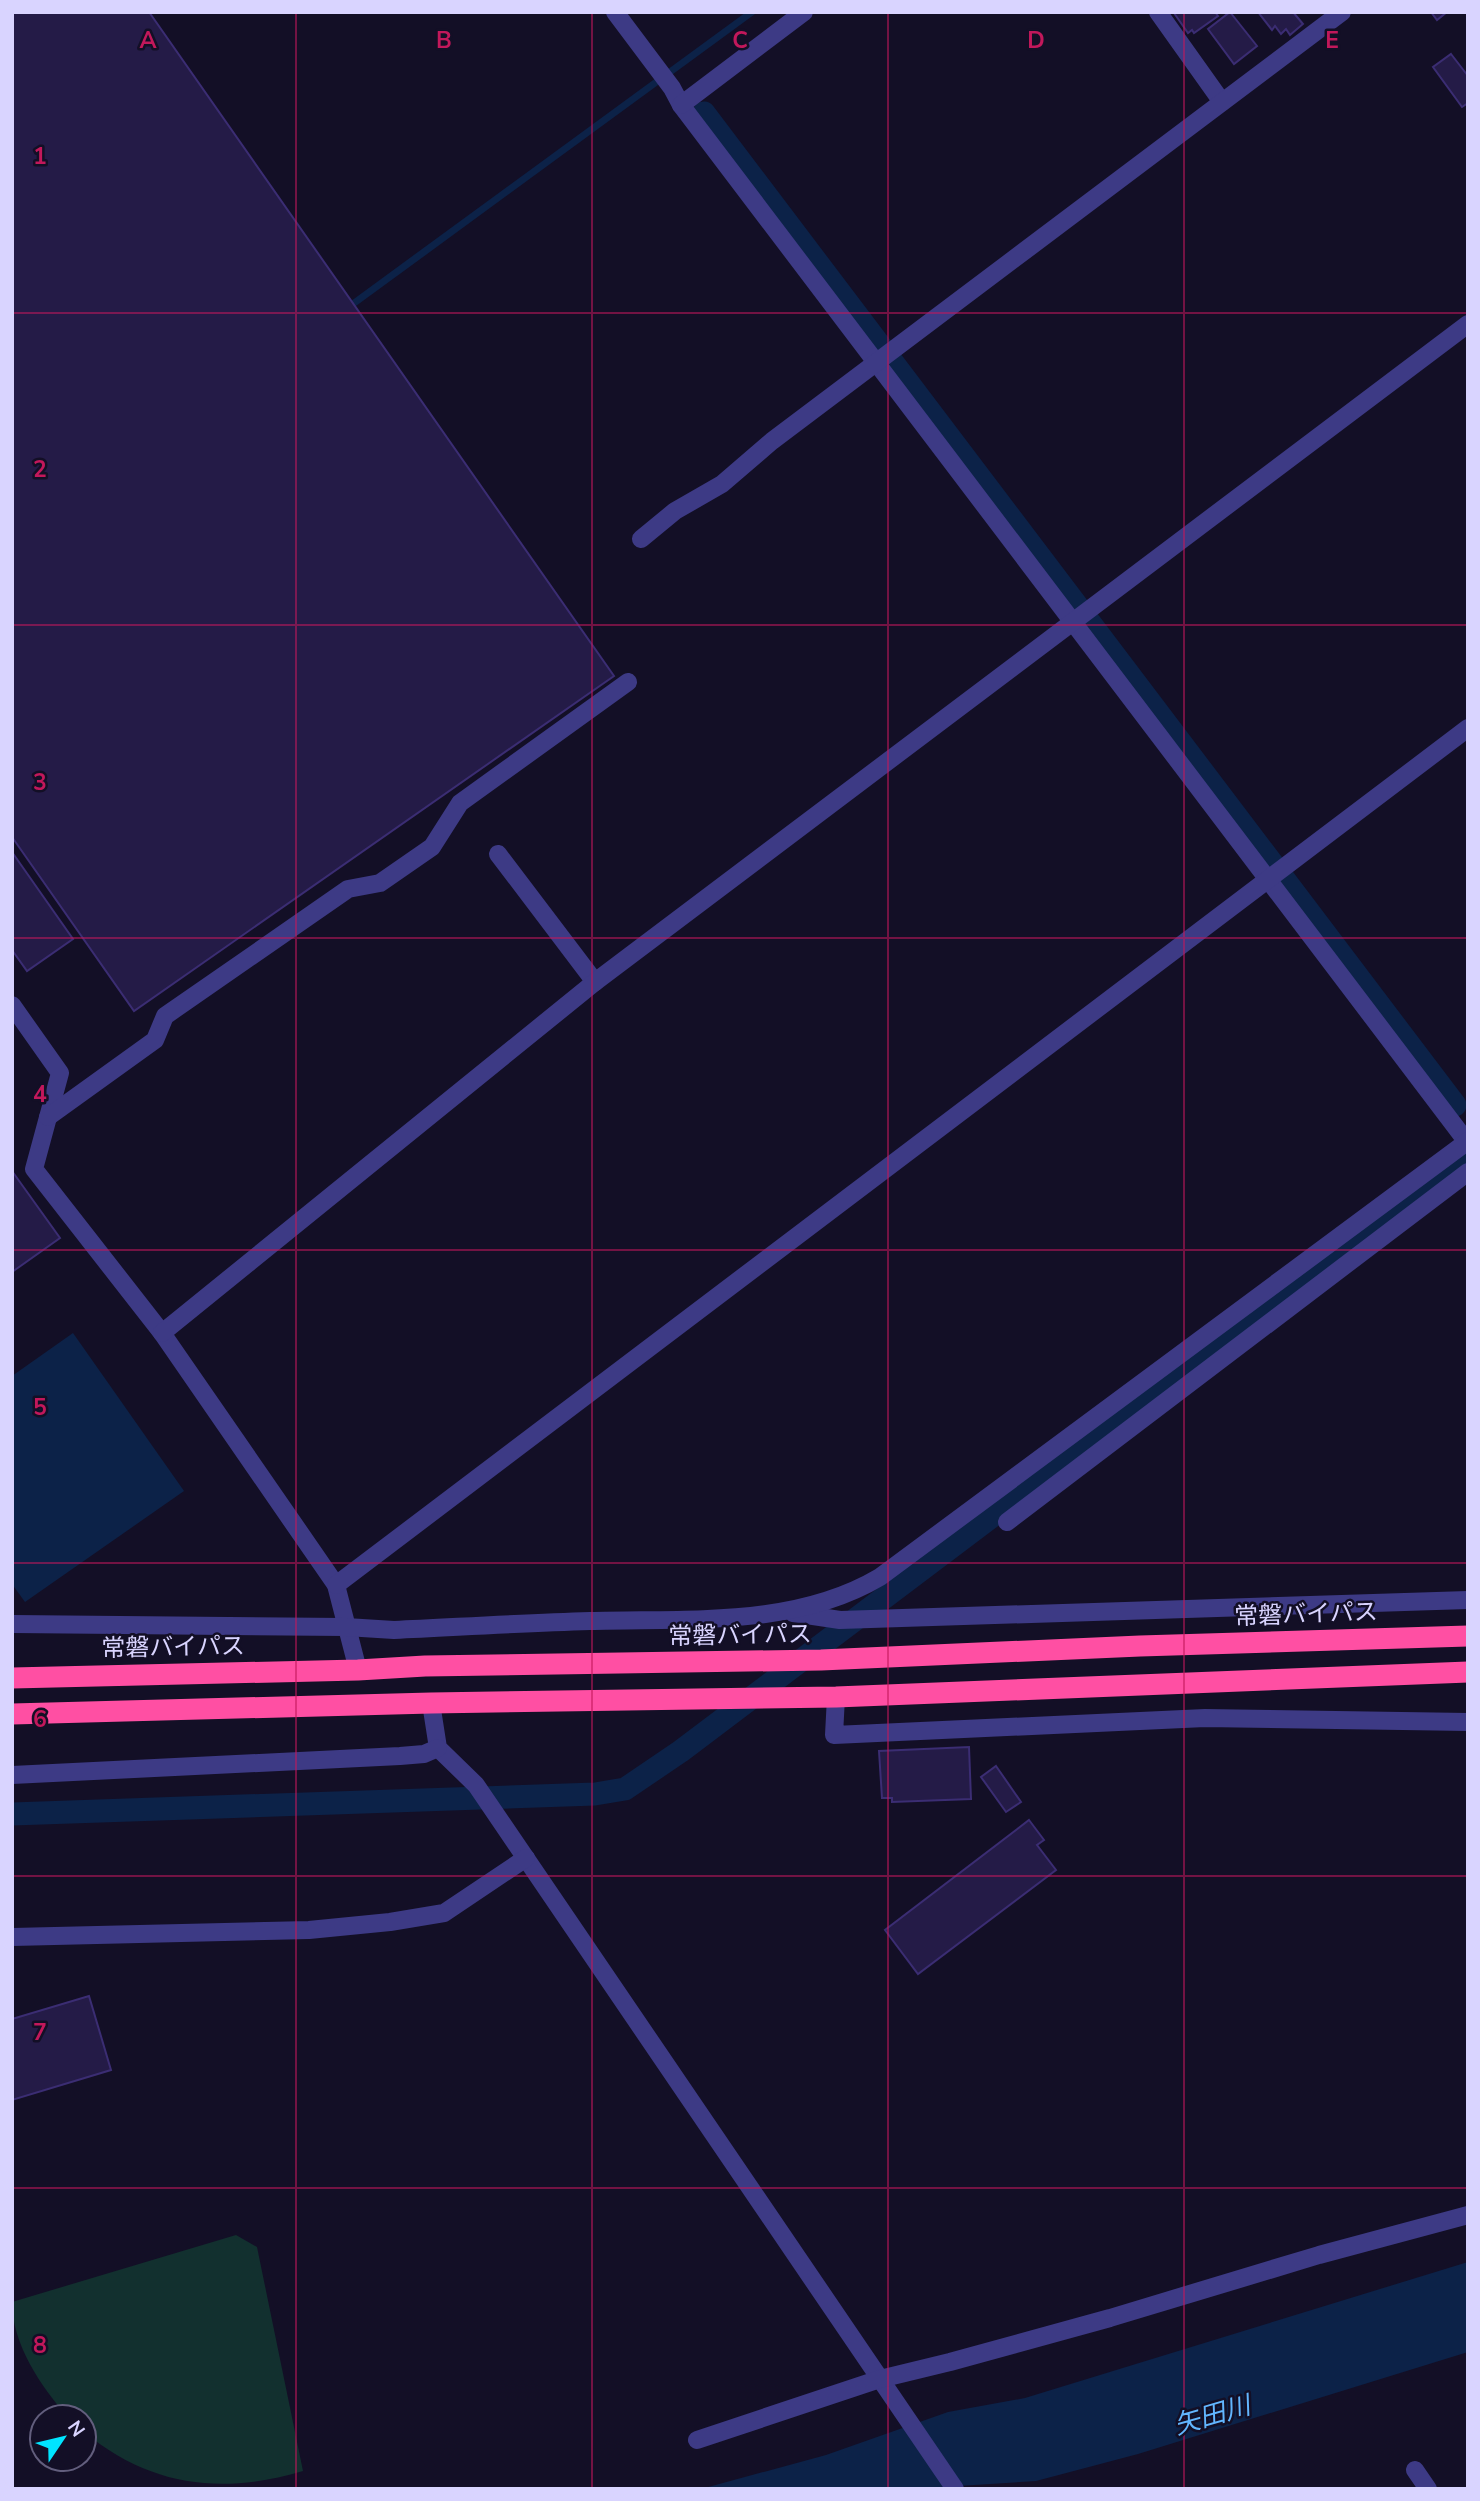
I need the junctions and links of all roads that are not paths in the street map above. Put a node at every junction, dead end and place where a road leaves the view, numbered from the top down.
1 (615, 12) edge
2 (804, 12) edge
3 (1158, 12) edge
4 (1342, 12) edge
5 (1222, 102) junction
6 (681, 105) junction
7 (1468, 324) edge
8 (876, 362) junction
9 (641, 539) dead end
10 (1073, 623) junction
11 (628, 682) dead end
12 (1468, 729) edge
13 (498, 854) dead end
14 (1268, 880) junction
15 (595, 982) junction
16 (12, 1005) edge
17 (48, 1117) junction
18 (1467, 1142) edge
19 (1468, 1172) edge
20 (162, 1333) junction
21 (1007, 1522) dead end
22 (336, 1585) junction
23 (1468, 1600) edge
24 (780, 1611) junction
25 (12, 1624) edge
26 (346, 1627) junction
27 (1468, 1636) edge
28 (358, 1670) junction
29 (1468, 1672) edge
30 (12, 1678) edge
31 (836, 1697) junction
32 (431, 1703) junction
33 (12, 1714) edge
34 (1468, 1722) edge
35 (438, 1748) junction
36 (12, 1775) edge
37 (526, 1858) junction
38 (12, 1937) edge
39 (1468, 2215) edge
40 (881, 2382) junction
41 (697, 2440) dead end
42 (1415, 2470) dead end
43 (955, 2489) edge
44 (1427, 2489) edge

1 - 6 street
2 - 6 street
3 - 5 street
4 - 5 street
5 - 8 street
6 - 8 street
7 - 10 street
8 - 9 street
8 - 10 street
10 - 14 street
10 - 15 street
11 - 17 street
12 - 14 street
13 - 15 street
14 - 18 street
14 - 22 street
15 - 20 street
16 - 17 street
17 - 20 street
18 - 24 street
19 - 21 street
20 - 22 street
22 - 26 street
23 - 24 street
24 - 26 street
25 - 26 street
26 - 28 street
27 - 28 highway, 常磐バイパス
28 - 30 highway, 常磐バイパス
29 - 31 highway
31 - 32 highway
31 - 34 street
32 - 33 highway
32 - 35 street
35 - 36 street
35 - 37 street
37 - 38 street
37 - 40 street
39 - 40 street
40 - 41 street
40 - 43 street
42 - 44 street

